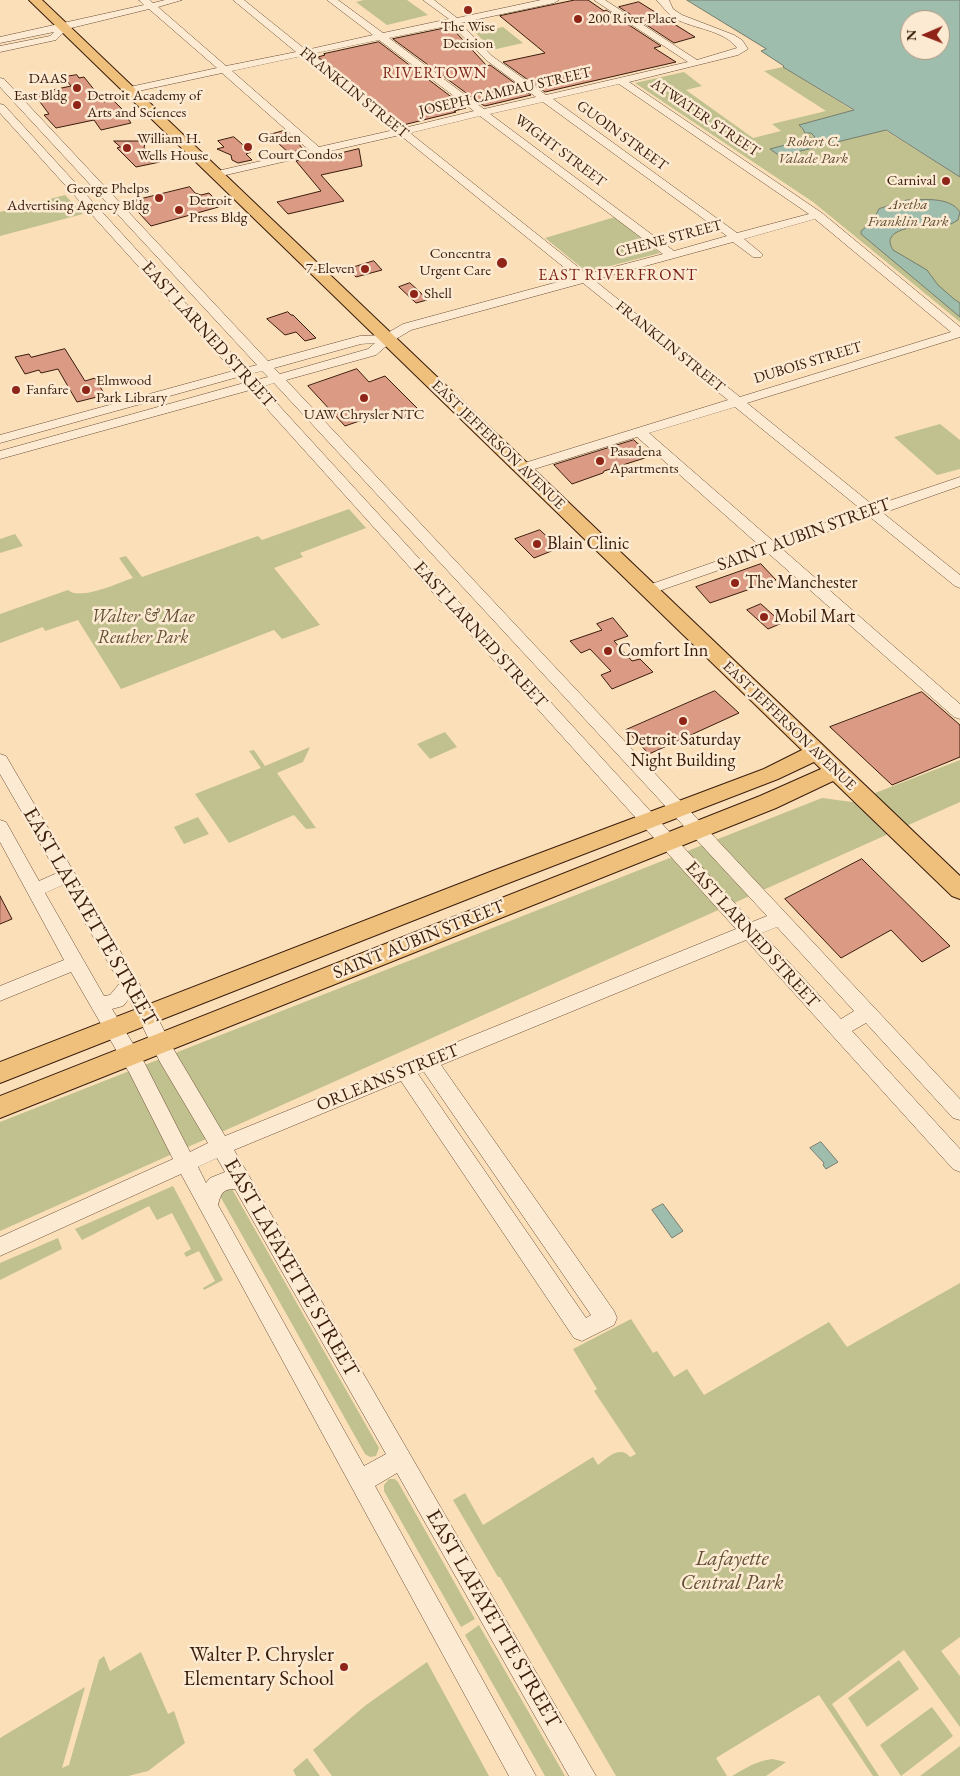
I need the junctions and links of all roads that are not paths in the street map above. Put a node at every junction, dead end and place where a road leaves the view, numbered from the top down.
1 (35, 0) edge
2 (177, 0) edge
3 (238, 0) edge
4 (332, 0) edge
5 (428, 0) edge
6 (554, 0) edge
7 (599, 0) edge
8 (664, 0) edge
9 (147, 3) edge
10 (455, 21) junction
11 (69, 31) junction
12 (37, 37) junction
13 (54, 37) joint
14 (381, 37) junction
15 (0, 40) edge
16 (0, 49) edge
17 (304, 53) junction
18 (696, 63) junction
19 (224, 70) junction
20 (620, 80) junction
21 (0, 81) edge
22 (129, 90) junction
23 (545, 98) junction
24 (24, 108) junction
25 (2, 112) edge
26 (483, 112) junction
27 (36, 120) junction
28 (16, 125) junction
29 (401, 131) junction
30 (316, 151) junction
31 (216, 174) junction
32 (88, 176) junction
33 (68, 182) junction
34 (818, 215) junction
35 (736, 238) junction
36 (150, 242) junction
37 (128, 248) junction
38 (672, 255) junction
39 (758, 255) dead end
40 (584, 279) junction
41 (960, 333) edge
42 (387, 339) junction
43 (347, 344) junction
44 (255, 355) junction
45 (357, 356) junction
46 (294, 358) junction
47 (231, 361) junction
48 (265, 366) junction
49 (303, 371) junction
50 (242, 372) junction
51 (277, 378) junction
52 (216, 380) junction
53 (253, 385) junction
54 (224, 392) junction
55 (289, 392) junction
56 (266, 400) junction
57 (736, 402) junction
58 (111, 409) junction
59 (120, 422) junction
60 (638, 431) junction
61 (0, 439) edge
62 (0, 455) edge
63 (523, 468) junction
64 (960, 481) edge
65 (871, 511) junction
66 (770, 547) junction
67 (444, 559) junction
68 (419, 569) junction
69 (960, 583) edge
70 (648, 590) junction
71 (568, 692) junction
72 (542, 703) junction
73 (960, 713) edge
74 (816, 752) junction
75 (0, 760) edge
76 (779, 771) junction
77 (836, 771) junction
78 (796, 788) junction
79 (659, 789) junction
80 (708, 799) junction
81 (631, 801) junction
82 (678, 810) junction
83 (723, 819) junction
84 (649, 821) junction
85 (0, 826) edge
86 (696, 830) junction
87 (620, 832) junction
88 (667, 842) junction
89 (638, 853) junction
90 (66, 876) junction
91 (35, 890) junction
92 (960, 890) edge
93 (408, 914) junction
94 (779, 919) junction
95 (748, 930) junction
96 (424, 938) junction
97 (805, 946) junction
98 (774, 958) junction
99 (75, 963) junction
100 (129, 985) junction
101 (0, 994) edge
102 (184, 1002) junction
103 (101, 1004) junction
104 (868, 1013) junction
105 (146, 1015) junction
106 (114, 1028) junction
107 (195, 1029) junction
108 (838, 1030) junction
109 (160, 1043) junction
110 (75, 1044) junction
111 (129, 1055) junction
112 (428, 1062) junction
113 (86, 1072) junction
114 (405, 1072) junction
115 (0, 1074) edge
116 (0, 1107) edge
117 (960, 1112) edge
118 (220, 1147) junction
119 (186, 1163) junction
120 (960, 1163) edge
121 (241, 1180) junction
122 (516, 1188) junction
123 (493, 1200) junction
124 (208, 1206) junction
125 (0, 1247) edge
126 (400, 1458) junction
127 (361, 1480) junction
128 (523, 1776) edge
129 (583, 1776) edge

1 - 11 main road, EAST JEFFERSON AVENUE
2 - 9 street
3 - 17 street, FRANKLIN STREET
4 - 14 street, WIGHT STREET
5 - 10 street, GUOIN STREET
6 - 10 street
7 - 18 street
8 - 18 street, JOSEPH CAMPAU STREET
9 - 11 street
9 - 19 street
10 - 14 street
10 - 23 street, GUOIN STREET
11 - 12 street
11 - 13 main road
11 - 22 main road, EAST JEFFERSON AVENUE
12 - 13 street
12 - 15 street
12 - 16 street
14 - 17 street
14 - 26 street, WIGHT STREET
17 - 19 street
17 - 29 street, FRANKLIN STREET
18 - 20 street, JOSEPH CAMPAU STREET
19 - 22 street
19 - 30 street
20 - 23 street, JOSEPH CAMPAU STREET
20 - 34 street, ATWATER STREET
21 - 24 street, EAST LARNED STREET
22 - 31 main road, EAST JEFFERSON AVENUE
23 - 26 street, JOSEPH CAMPAU STREET
23 - 35 street, GUOIN STREET
24 - 25 street
24 - 27 street, EAST LARNED STREET
25 - 28 street, EAST LARNED STREET
26 - 29 street, JOSEPH CAMPAU STREET
26 - 38 street, WIGHT STREET
27 - 28 street
27 - 32 street, EAST LARNED STREET
28 - 33 street, EAST LARNED STREET
29 - 30 street, JOSEPH CAMPAU STREET
29 - 40 street, FRANKLIN STREET
30 - 31 street, JOSEPH CAMPAU STREET
31 - 42 main road, EAST JEFFERSON AVENUE
32 - 33 street
32 - 36 street, EAST LARNED STREET
33 - 37 street, EAST LARNED STREET
34 - 35 street, CHENE STREET
34 - 41 street, ATWATER STREET
35 - 38 street, CHENE STREET
35 - 39 street, GUOIN STREET
36 - 37 street
36 - 44 street, EAST LARNED STREET
37 - 47 street, EAST LARNED STREET
38 - 40 street, CHENE STREET
40 - 42 street, CHENE STREET
40 - 57 street, FRANKLIN STREET
41 - 57 street, DUBOIS STREET
42 - 43 street, CHENE STREET
42 - 45 street, CHENE STREET
42 - 63 main road, EAST JEFFERSON AVENUE
43 - 45 street
43 - 46 street, CHENE STREET
44 - 47 street
44 - 48 street, EAST LARNED STREET
45 - 49 street, CHENE STREET
46 - 48 street, CHENE STREET
46 - 49 street
47 - 50 street, EAST LARNED STREET
48 - 50 street, CHENE STREET
48 - 51 street, EAST LARNED STREET
49 - 51 street, CHENE STREET
50 - 52 street, CHENE STREET
50 - 53 street, EAST LARNED STREET
51 - 53 street, CHENE STREET
51 - 55 street, EAST LARNED STREET
52 - 54 street
52 - 58 street, CHENE STREET
53 - 54 street, CHENE STREET
53 - 56 street, EAST LARNED STREET
54 - 59 street, CHENE STREET
55 - 56 street
55 - 67 street, EAST LARNED STREET
56 - 68 street, EAST LARNED STREET
57 - 60 street, DUBOIS STREET
57 - 65 street, FRANKLIN STREET
58 - 59 street
58 - 61 street, CHENE STREET
59 - 62 street, CHENE STREET
60 - 63 street, DUBOIS STREET
60 - 66 street
63 - 70 main road, EAST JEFFERSON AVENUE
64 - 65 street, SAINT AUBIN STREET
65 - 66 street, SAINT AUBIN STREET
65 - 69 street, FRANKLIN STREET
66 - 70 street, SAINT AUBIN STREET
66 - 73 street
67 - 68 street
67 - 71 street, EAST LARNED STREET
68 - 72 street, EAST LARNED STREET
70 - 74 main road, EAST JEFFERSON AVENUE
71 - 72 street
71 - 79 street, EAST LARNED STREET
72 - 81 street, EAST LARNED STREET
74 - 76 main road, SAINT AUBIN STREET
74 - 77 main road, EAST JEFFERSON AVENUE
75 - 90 street, EAST LAFAYETTE STREET
76 - 78 main road
76 - 80 main road, SAINT AUBIN STREET
77 - 78 main road, SAINT AUBIN STREET
77 - 92 main road, EAST JEFFERSON AVENUE
78 - 83 main road, SAINT AUBIN STREET
79 - 81 street
79 - 82 street, EAST LARNED STREET
80 - 82 main road, SAINT AUBIN STREET
80 - 83 main road
81 - 84 street, EAST LARNED STREET
82 - 84 main road, SAINT AUBIN STREET
82 - 86 street, EAST LARNED STREET
83 - 86 main road, SAINT AUBIN STREET
84 - 87 main road, SAINT AUBIN STREET
84 - 88 street, EAST LARNED STREET
85 - 91 street, EAST LAFAYETTE STREET
86 - 88 main road, SAINT AUBIN STREET
86 - 94 street, EAST LARNED STREET
87 - 89 main road
87 - 93 main road, SAINT AUBIN STREET
88 - 89 main road, SAINT AUBIN STREET
88 - 95 street, EAST LARNED STREET
89 - 96 main road, SAINT AUBIN STREET
90 - 91 street
90 - 100 street, EAST LAFAYETTE STREET
91 - 99 street, EAST LAFAYETTE STREET
93 - 96 main road
93 - 102 main road, SAINT AUBIN STREET
94 - 95 street, ORLEANS STREET
94 - 97 street, EAST LARNED STREET
95 - 98 street, EAST LARNED STREET
95 - 112 street, ORLEANS STREET
96 - 107 main road, SAINT AUBIN STREET
97 - 98 street
97 - 104 street, EAST LARNED STREET
98 - 108 street, EAST LARNED STREET
99 - 101 street
99 - 103 street, EAST LAFAYETTE STREET
100 - 103 street
100 - 105 street, EAST LAFAYETTE STREET
102 - 105 main road, SAINT AUBIN STREET
102 - 107 main road
103 - 106 street, EAST LAFAYETTE STREET
104 - 108 street
104 - 117 street, EAST LARNED STREET
105 - 106 main road, SAINT AUBIN STREET
105 - 109 street, EAST LAFAYETTE STREET
106 - 110 main road, SAINT AUBIN STREET
106 - 111 street, EAST LAFAYETTE STREET
107 - 109 main road, SAINT AUBIN STREET
108 - 120 street, EAST LARNED STREET
109 - 111 main road, SAINT AUBIN STREET
109 - 118 street, EAST LAFAYETTE STREET
110 - 113 main road
110 - 115 main road, SAINT AUBIN STREET
111 - 113 main road, SAINT AUBIN STREET
111 - 119 street, EAST LAFAYETTE STREET
112 - 114 street, ORLEANS STREET
112 - 122 street
113 - 116 main road, SAINT AUBIN STREET
114 - 118 street, ORLEANS STREET
114 - 123 street
118 - 119 street, ORLEANS STREET
118 - 121 street, EAST LAFAYETTE STREET
119 - 124 street, EAST LAFAYETTE STREET
119 - 125 street, ORLEANS STREET
121 - 124 street
121 - 126 street, EAST LAFAYETTE STREET
122 - 123 street
122 - 123 street
124 - 127 street, EAST LAFAYETTE STREET
126 - 127 street
126 - 129 street, EAST LAFAYETTE STREET
127 - 128 street, EAST LAFAYETTE STREET

